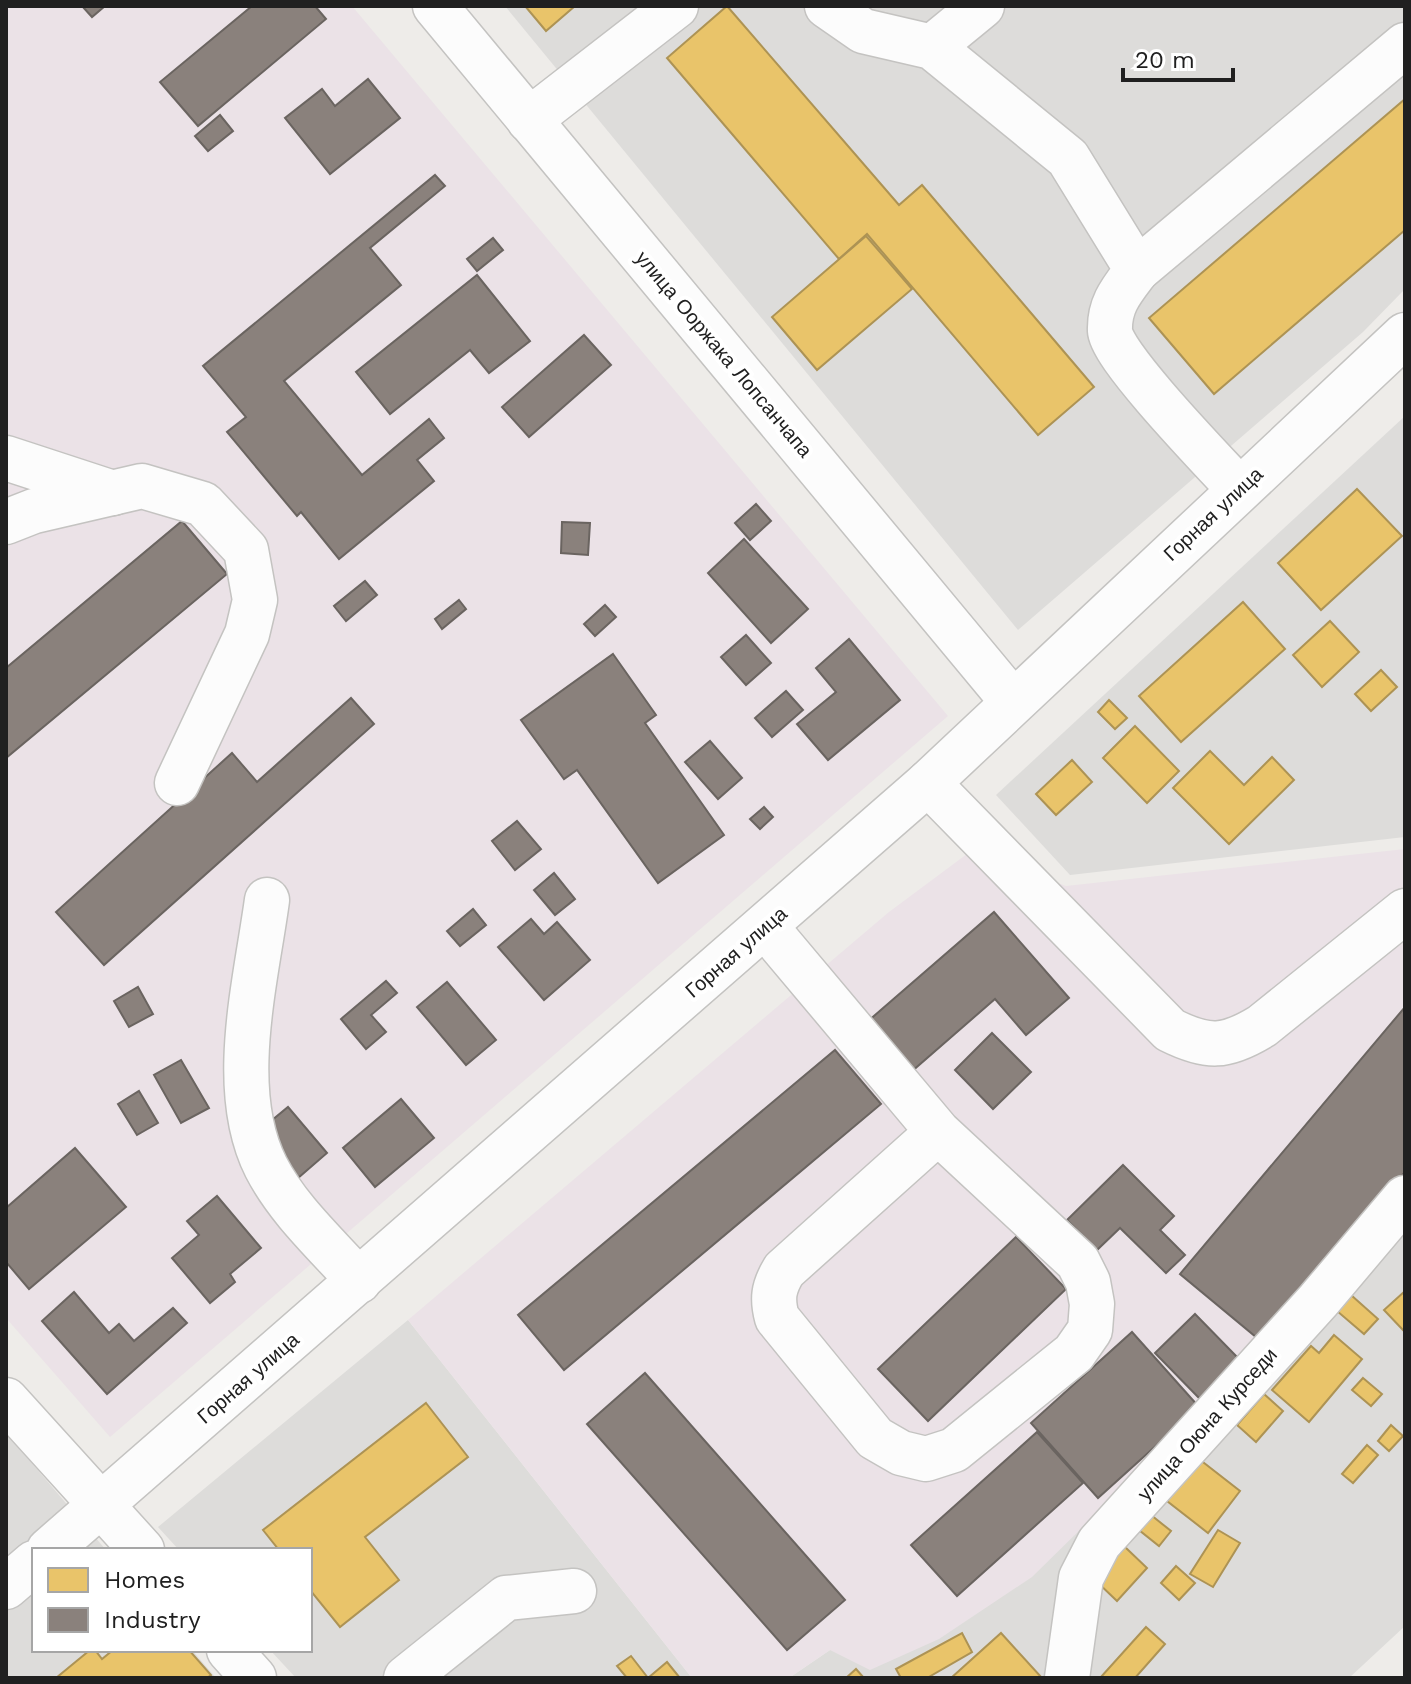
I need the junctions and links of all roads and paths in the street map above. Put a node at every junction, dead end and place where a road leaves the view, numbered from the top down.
1 (435, 6) edge
2 (676, 6) edge
3 (827, 6) edge
4 (982, 6) edge
5 (1405, 45) edge
6 (932, 47) junction
7 (529, 120) junction
8 (1137, 270) junction
9 (1405, 335) edge
10 (6, 458) edge
11 (1239, 489) junction
12 (113, 493) junction
13 (6, 522) edge
14 (1013, 702) junction
15 (177, 783) dead end
16 (928, 783) junction
17 (267, 900) dead end
18 (1405, 911) edge
19 (765, 926) junction
20 (938, 1132) junction
21 (1405, 1198) edge
22 (359, 1281) junction
23 (6, 1400) edge
24 (102, 1505) junction
25 (51, 1548) edge
26 (140, 1548) edge
27 (574, 1591) dead end
28 (231, 1652) edge
29 (254, 1678) edge
30 (406, 1678) edge
31 (1067, 1678) edge

1 - 7 street, улица Ооржака Лопсанчапа
2 - 7 street
3 - 6 street
4 - 6 street
5 - 8 street
6 - 8 street
7 - 14 street, улица Ооржака Лопсанчапа
8 - 11 street
9 - 11 street, Горная улица
10 - 12 street
11 - 14 street, Горная улица
12 - 13 street
12 - 15 street
14 - 16 street, Горная улица
16 - 18 street
16 - 19 street, Горная улица
17 - 22 street
19 - 20 street
19 - 22 street, Горная улица
20 - 20 street
21 - 31 street, улица Оюна Курседи
22 - 24 street, Горная улица
23 - 24 street
24 - 25 street, Горная улица
24 - 26 street
27 - 30 street
28 - 29 street

